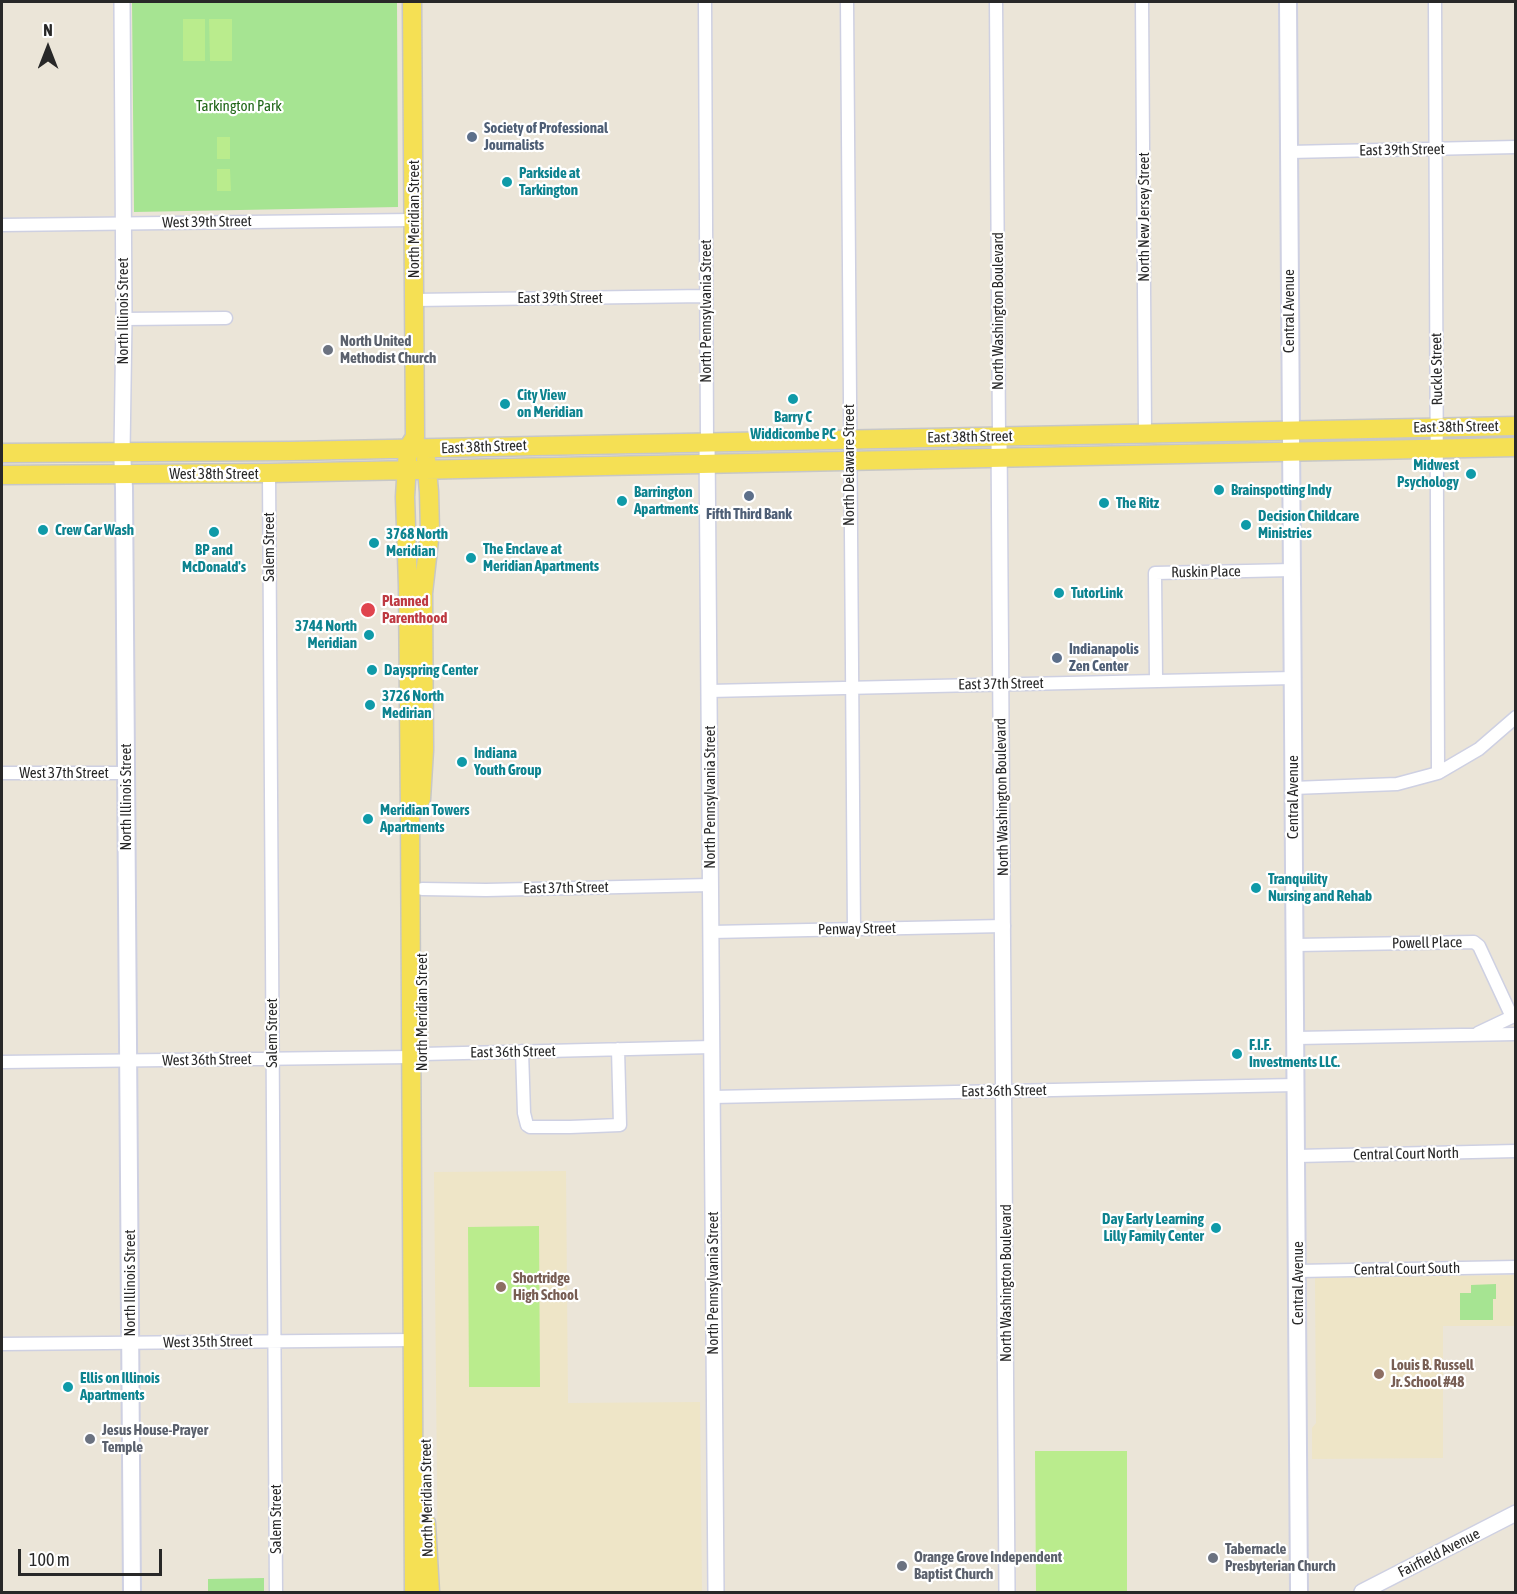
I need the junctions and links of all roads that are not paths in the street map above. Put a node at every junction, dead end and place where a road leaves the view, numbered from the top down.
1 (122, 2) edge
2 (412, 2) edge
3 (705, 2) edge
4 (847, 2) edge
5 (996, 2) edge
6 (1142, 2) edge
7 (1288, 2) edge
8 (1435, 2) edge
9 (1515, 147) edge
10 (1436, 149) junction
11 (1289, 152) junction
12 (413, 220) junction
13 (123, 223) junction
14 (2, 225) edge
15 (706, 296) junction
16 (414, 300) junction
17 (226, 318) dead end
18 (124, 320) junction
19 (1515, 426) edge
20 (1437, 427) junction
21 (1290, 430) junction
22 (1145, 433) junction
23 (999, 436) junction
24 (849, 439) junction
25 (707, 442) junction
26 (416, 444) junction
27 (1515, 447) edge
28 (1437, 449) junction
29 (1291, 451) junction
30 (122, 452) junction
31 (2, 453) edge
32 (999, 458) junction
33 (849, 461) junction
34 (708, 464) junction
35 (406, 470) junction
36 (427, 470) junction
37 (268, 473) junction
38 (123, 474) junction
39 (2, 475) edge
40 (1292, 570) junction
41 (1293, 678) junction
42 (1156, 680) junction
43 (1000, 683) junction
44 (851, 688) junction
45 (709, 691) junction
46 (1515, 717) edge
47 (2, 773) edge
48 (126, 773) junction
49 (1438, 773) junction
50 (1293, 788) junction
51 (711, 885) junction
52 (422, 889) junction
53 (1004, 926) junction
54 (854, 929) junction
55 (711, 932) junction
56 (1295, 945) junction
57 (1514, 1016) edge
58 (1515, 1034) edge
59 (1475, 1035) junction
60 (1296, 1038) junction
61 (712, 1047) junction
62 (618, 1049) junction
63 (522, 1051) junction
64 (417, 1056) junction
65 (273, 1059) junction
66 (128, 1061) junction
67 (2, 1062) edge
68 (1296, 1085) junction
69 (1004, 1091) junction
70 (712, 1097) junction
71 (1515, 1151) edge
72 (1297, 1156) junction
73 (1515, 1267) edge
74 (1298, 1271) junction
75 (414, 1340) junction
76 (275, 1341) junction
77 (130, 1343) junction
78 (2, 1344) edge
79 (1515, 1513) edge
80 (132, 1593) edge
81 (276, 1593) edge
82 (414, 1593) edge
83 (430, 1593) edge
84 (716, 1593) edge
85 (1007, 1593) edge
86 (1299, 1593) edge
87 (1362, 1593) edge

1 - 13 street, North Illinois Street
2 - 12 main road, North Meridian Street
3 - 15 street, North Pennsylvania Street
4 - 24 street, North Delaware Street
5 - 23 street, North Washington Boulevard
6 - 22 street, North New Jersey Street
7 - 11 main road, Central Avenue
8 - 10 street, Ruckle Street
9 - 10 street, East 39th Street
10 - 11 street, East 39th Street
10 - 20 street, Ruckle Street
11 - 21 main road, Central Avenue
12 - 13 street, West 39th Street
12 - 16 main road, North Meridian Street
13 - 14 street, West 39th Street
13 - 18 street, North Illinois Street
15 - 16 street, East 39th Street
15 - 25 street, North Pennsylvania Street
16 - 26 main road, North Meridian Street
17 - 18 street
18 - 30 street, North Illinois Street
19 - 20 main road, East 38th Street
20 - 21 main road, East 38th Street
20 - 28 street, Ruckle Street
21 - 22 main road, East 38th Street
21 - 29 main road, Central Avenue
22 - 23 main road, East 38th Street
23 - 24 main road, East 38th Street
23 - 32 street, North Washington Boulevard
24 - 25 main road, East 38th Street
24 - 33 street, North Delaware Street
25 - 26 main road, East 38th Street
25 - 34 street, North Pennsylvania Street
26 - 30 main road, West 38th Street
26 - 35 main road, North Meridian Street
26 - 36 main road, North Meridian Street
27 - 28 main road, East 38th Street
28 - 29 main road, East 38th Street
28 - 49 street, Ruckle Street
29 - 32 main road, East 38th Street
29 - 40 main road, Central Avenue
30 - 31 main road, West 38th Street
30 - 38 main road, North Illinois Street
32 - 33 main road, East 38th Street
32 - 43 street, North Washington Boulevard
33 - 34 main road, East 38th Street
33 - 44 street, North Delaware Street
34 - 36 main road, East 38th Street
34 - 45 street, North Pennsylvania Street
35 - 36 main road, West 38th Street
35 - 37 main road, West 38th Street
35 - 64 main road, North Meridian Street
36 - 52 main road, North Meridian Street
37 - 38 main road, West 38th Street
37 - 65 street, Salem Street
38 - 39 main road, West 38th Street
38 - 48 main road, North Illinois Street
40 - 41 main road, Central Avenue
40 - 42 street, Ruskin Place
41 - 42 street, East 37th Street
41 - 50 main road, Central Avenue
42 - 43 street, East 37th Street
43 - 44 street, East 37th Street
43 - 53 street, North Washington Boulevard
44 - 45 street, East 37th Street
44 - 54 street, North Delaware Street
45 - 51 street, North Pennsylvania Street
46 - 49 street
47 - 48 street, West 37th Street
48 - 66 main road, North Illinois Street
49 - 50 street
50 - 56 main road, Central Avenue
51 - 52 street, East 37th Street
51 - 55 street, North Pennsylvania Street
52 - 64 main road, North Meridian Street
53 - 54 street, Penway Street
53 - 69 street, North Washington Boulevard
54 - 55 street, Penway Street
55 - 61 street, North Pennsylvania Street
56 - 57 street, Powell Place
56 - 60 main road, Central Avenue
57 - 59 street
58 - 59 street
59 - 60 street
60 - 68 main road, Central Avenue
61 - 62 street, East 36th Street
61 - 70 street, North Pennsylvania Street
62 - 63 street, East 36th Street
62 - 63 street
63 - 64 street, East 36th Street
64 - 65 street, West 36th Street
64 - 75 main road, North Meridian Street
64 - 83 main road, North Meridian Street
65 - 66 street, West 36th Street
65 - 76 street, Salem Street
66 - 67 street, West 36th Street
66 - 77 main road, North Illinois Street
68 - 69 street, East 36th Street
68 - 72 main road, Central Avenue
69 - 70 street, East 36th Street
69 - 85 street, North Washington Boulevard
70 - 84 street, North Pennsylvania Street
71 - 72 street, Central Court North
72 - 74 main road, Central Avenue
73 - 74 street, Central Court South
74 - 86 main road, Central Avenue
75 - 76 street, West 35th Street
75 - 82 main road, North Meridian Street
76 - 77 street, West 35th Street
76 - 81 street, Salem Street
77 - 78 street, West 35th Street
77 - 80 main road, North Illinois Street
79 - 87 street, Fairfield Avenue

